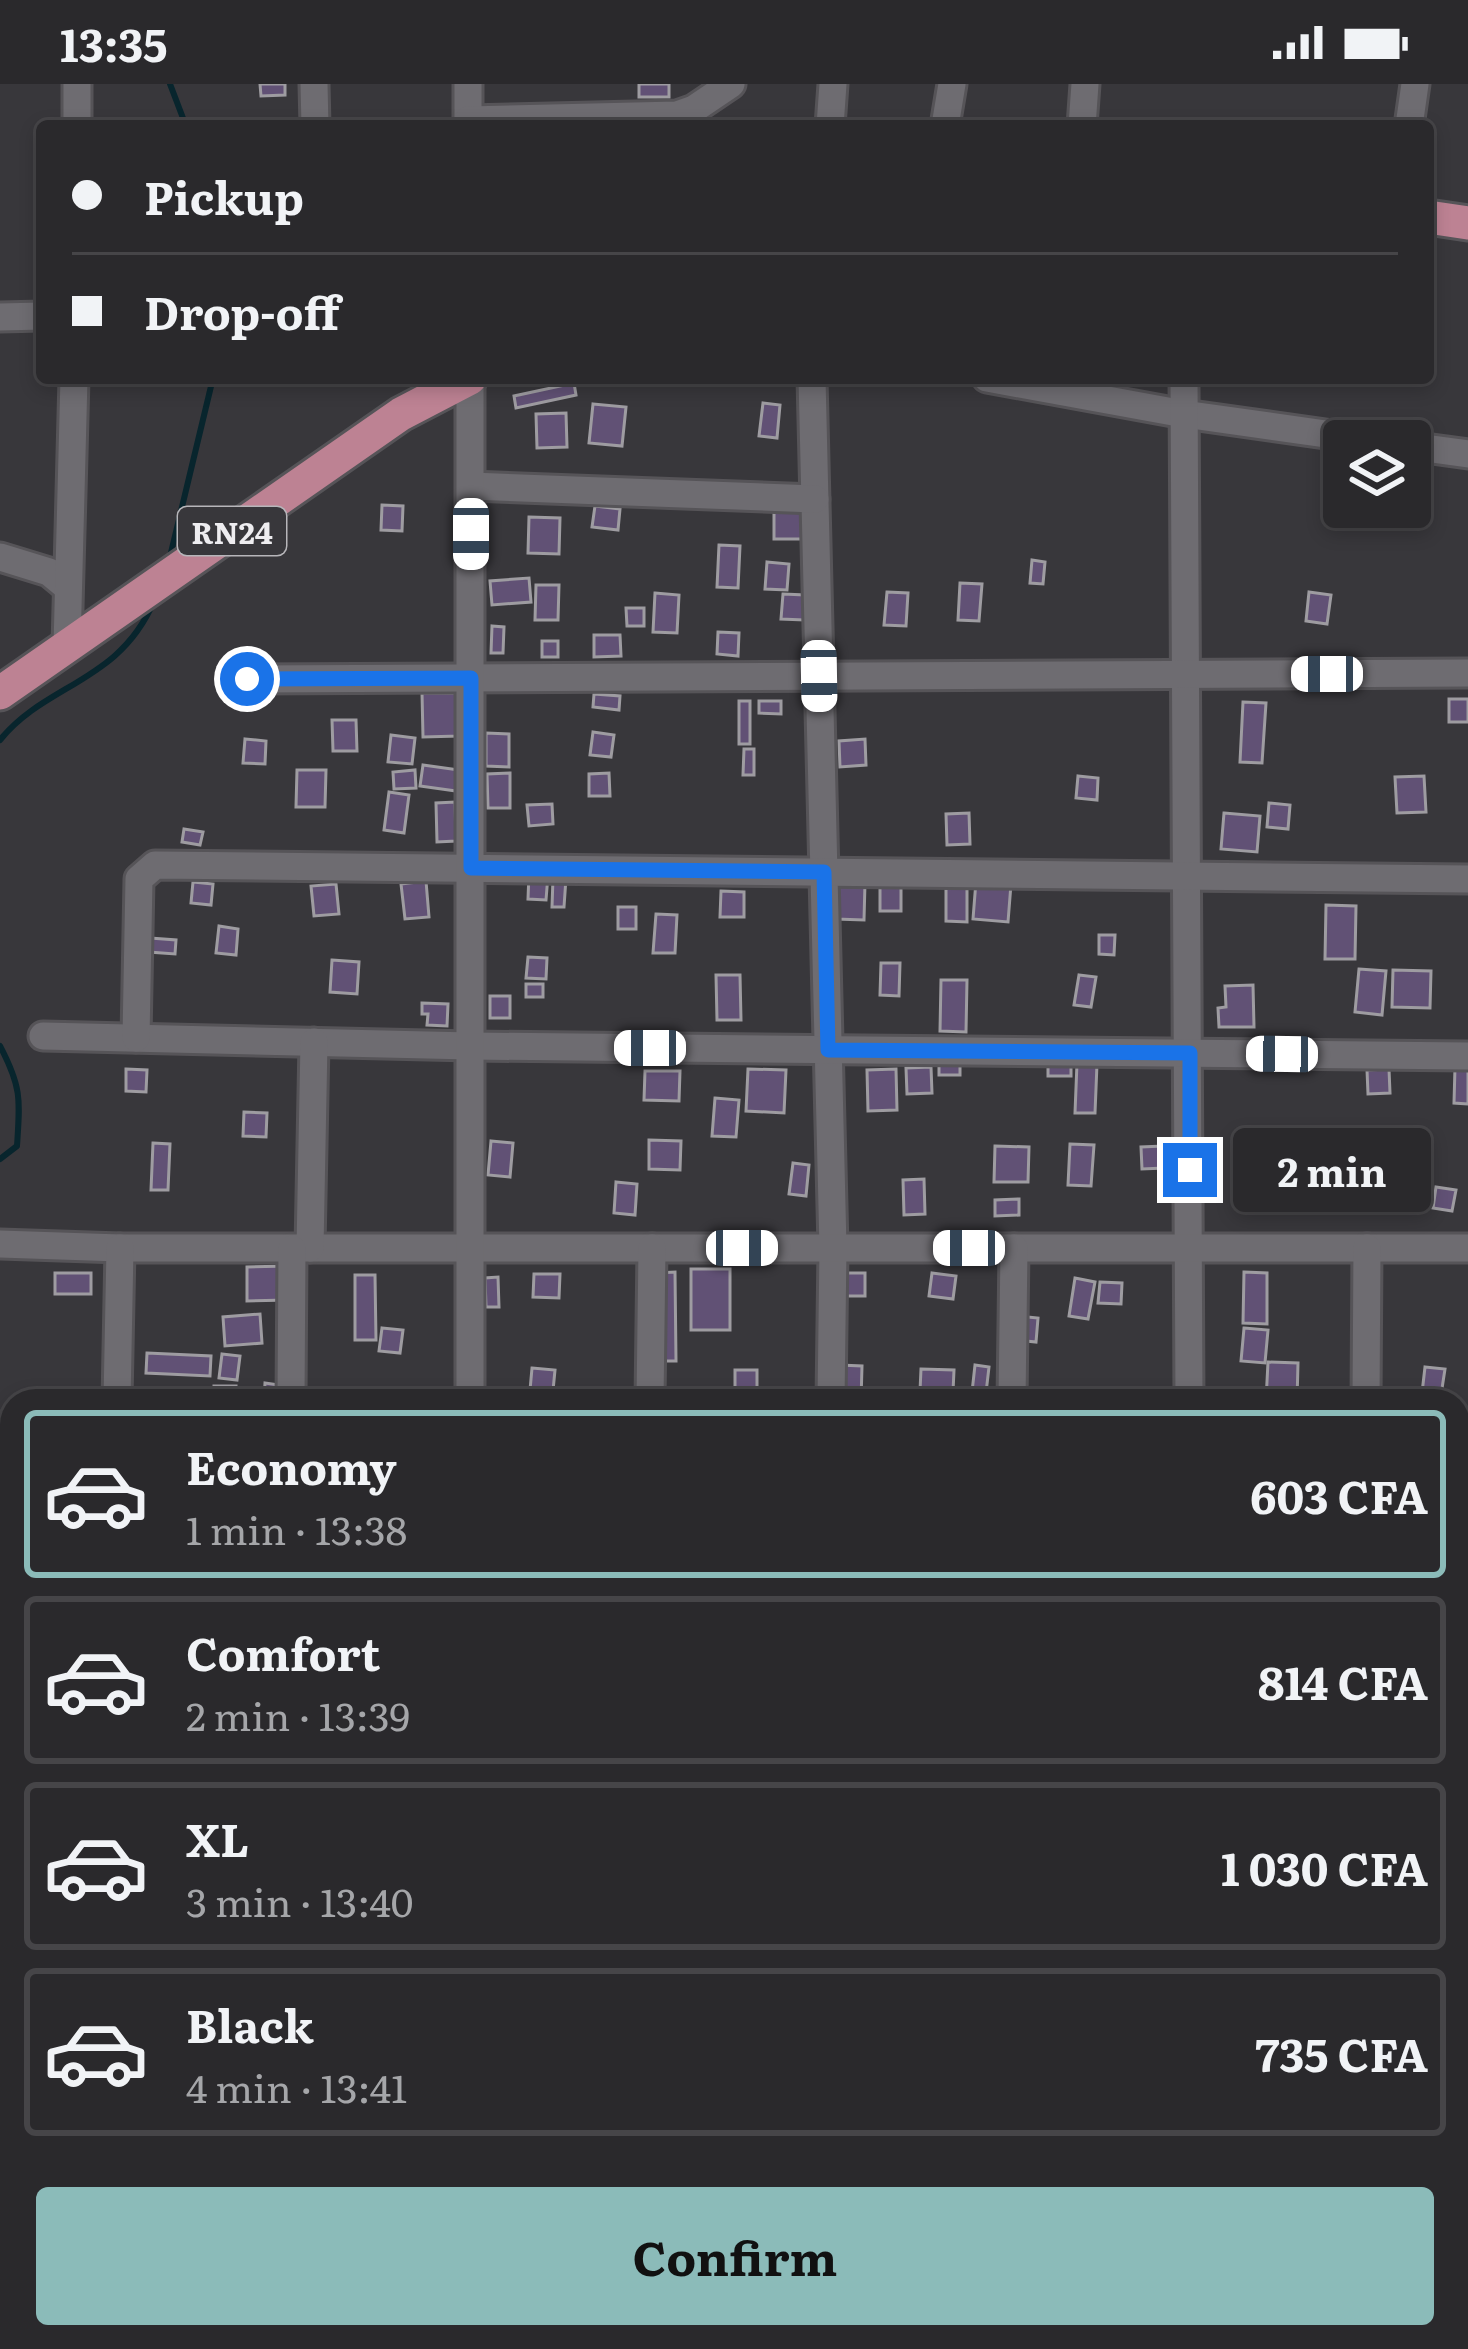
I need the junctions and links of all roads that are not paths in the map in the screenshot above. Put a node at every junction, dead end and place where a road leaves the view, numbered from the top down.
1 (77, 84) edge
2 (314, 84) edge
3 (468, 84) edge
4 (730, 84) edge
5 (833, 84) edge
6 (952, 84) edge
7 (1084, 84) edge
8 (1415, 84) edge
9 (77, 120) edge
10 (316, 120) edge
11 (468, 120) edge
12 (546, 120) edge
13 (830, 120) edge
14 (946, 120) edge
15 (1082, 120) edge
16 (1409, 120) edge
17 (1434, 218) edge
18 (1468, 223) edge
19 (36, 316) edge
20 (0, 317) edge
21 (74, 384) edge
22 (458, 384) edge
23 (470, 384) edge
24 (812, 384) edge
25 (1020, 384) edge
26 (1184, 384) edge
27 (1184, 414) junction
28 (1323, 434) edge
29 (1431, 449) edge
30 (1468, 454) edge
31 (471, 486) junction
32 (815, 499) junction
33 (0, 557) edge
34 (66, 586) junction
35 (67, 646) junction
36 (1468, 673) edge
37 (1187, 674) junction
38 (819, 676) junction
39 (471, 678) junction
40 (247, 679) dead end
41 (5, 685) edge
42 (471, 868) junction
43 (824, 872) junction
44 (1188, 876) junction
45 (1468, 879) edge
46 (44, 1036) dead end
47 (136, 1038) junction
48 (314, 1042) junction
49 (471, 1046) junction
50 (828, 1050) junction
51 (1190, 1053) junction
52 (1468, 1056) edge
53 (0, 1244) edge
54 (471, 1248) junction
55 (652, 1248) junction
56 (833, 1248) junction
57 (1014, 1248) junction
58 (1190, 1248) junction
59 (1367, 1248) junction
60 (1468, 1248) edge
61 (120, 1249) junction
62 (301, 1249) junction
63 (117, 1389) edge
64 (292, 1389) edge
65 (470, 1389) edge
66 (650, 1389) edge
67 (831, 1389) edge
68 (1012, 1389) edge
69 (1189, 1389) edge
70 (1366, 1389) edge

1 - 9 street
2 - 10 street
3 - 11 street
4 - 12 street
5 - 13 street
6 - 14 street
7 - 15 street
8 - 16 street
17 - 18 main road
19 - 20 street
21 - 34 street
22 - 35 main road, RN24
23 - 31 street
24 - 32 street
25 - 27 street
26 - 27 street
27 - 28 street
27 - 37 street
29 - 30 street
31 - 32 street
31 - 39 street
32 - 38 street
33 - 34 street
34 - 35 street
35 - 41 main road, RN24
36 - 37 street
37 - 38 street
37 - 44 street
38 - 39 street
38 - 43 street
39 - 40 street
39 - 42 street
42 - 43 street
42 - 47 street
42 - 49 street
43 - 44 street
43 - 50 street
44 - 45 street
44 - 51 street
46 - 47 street
47 - 48 street
48 - 49 street
48 - 62 street
49 - 50 street
49 - 54 street
50 - 51 street
50 - 56 street
51 - 52 street
51 - 58 street
53 - 61 street
54 - 55 street
54 - 62 street
54 - 65 street
55 - 56 street
55 - 66 street
56 - 57 street
56 - 67 street
57 - 58 street
57 - 68 street
58 - 59 street
58 - 69 street
59 - 60 street
59 - 70 street
61 - 62 street
61 - 63 street
62 - 64 street

